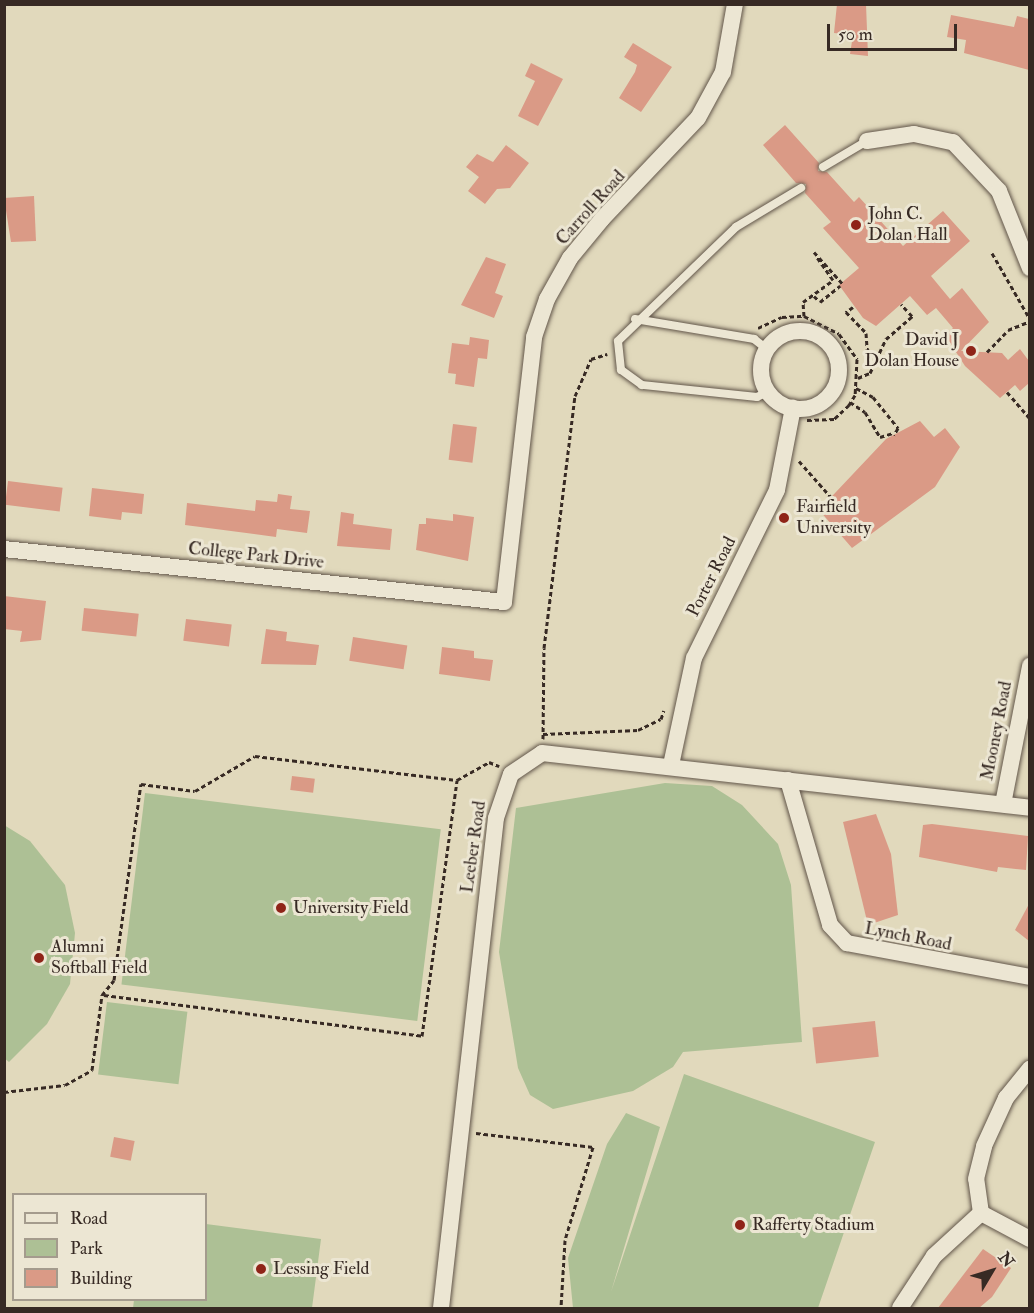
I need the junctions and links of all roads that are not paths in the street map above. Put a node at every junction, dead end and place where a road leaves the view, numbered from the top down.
1 (735, 4) edge
2 (867, 141) joint
3 (823, 167) dead end
4 (801, 188) dead end
5 (1029, 268) edge
6 (635, 319) junction
7 (760, 344) junction
8 (768, 392) junction
9 (793, 408) junction
10 (4, 549) edge
11 (504, 602) joint
12 (1029, 666) edge
13 (671, 765) junction
14 (788, 780) junction
15 (1003, 804) junction
16 (1029, 808) edge
17 (1029, 977) edge
18 (1029, 1068) edge
19 (981, 1213) junction
20 (1029, 1239) edge
21 (441, 1308) edge
22 (900, 1308) edge

1 - 11 street, Carroll Road
2 - 3 lane
2 - 5 street
4 - 6 lane
6 - 7 lane
6 - 8 lane
7 - 8 street
7 - 9 street
8 - 9 street
9 - 13 street, Porter Road
10 - 11 street, College Park Drive
12 - 15 street, Mooney Road
13 - 14 street
13 - 21 street, Leeber Road
14 - 15 street
14 - 17 street, Lynch Road
15 - 16 street
18 - 19 street
19 - 20 street
19 - 22 street

